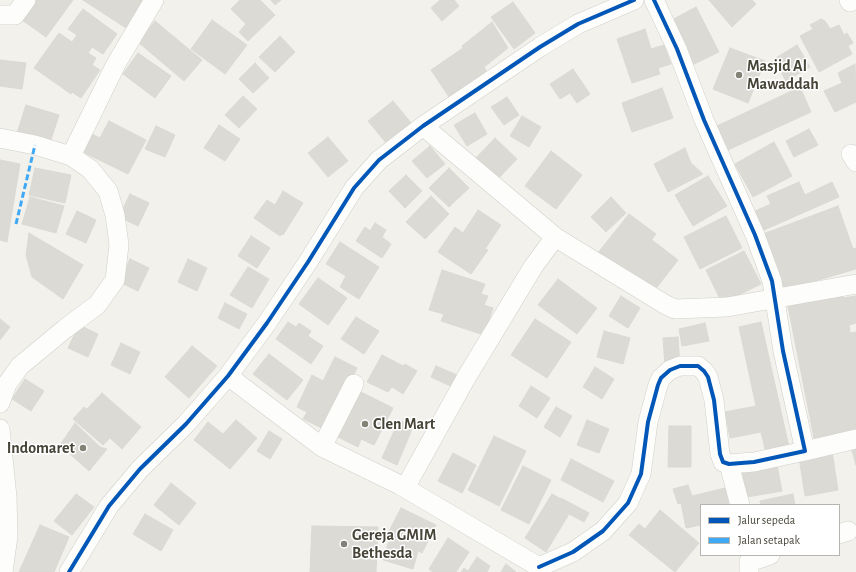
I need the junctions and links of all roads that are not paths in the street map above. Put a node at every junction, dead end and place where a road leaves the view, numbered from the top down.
1 (26, 0) edge
2 (154, 0) edge
3 (634, 0) edge
4 (654, 0) edge
5 (0, 16) edge
6 (423, 126) junction
7 (0, 138) edge
8 (71, 156) junction
9 (549, 232) junction
10 (856, 284) edge
11 (774, 299) junction
12 (228, 376) junction
13 (354, 384) dead end
14 (0, 403) edge
15 (0, 429) edge
16 (856, 439) edge
17 (322, 447) junction
18 (805, 451) junction
19 (729, 464) junction
20 (399, 485) junction
21 (740, 504) edge
22 (767, 556) edge
23 (749, 563) edge
24 (539, 570) edge
25 (3, 572) edge
26 (69, 572) edge

1 - 5 street
2 - 8 street
3 - 6 street
4 - 11 street
6 - 9 street
6 - 12 street
7 - 8 street
8 - 14 street
9 - 11 street
9 - 20 street
10 - 11 street
11 - 18 street
12 - 17 street
12 - 26 street
13 - 17 street
15 - 25 street
16 - 18 street
17 - 20 street
18 - 19 street
19 - 21 street
19 - 24 street
20 - 24 street
22 - 23 street

